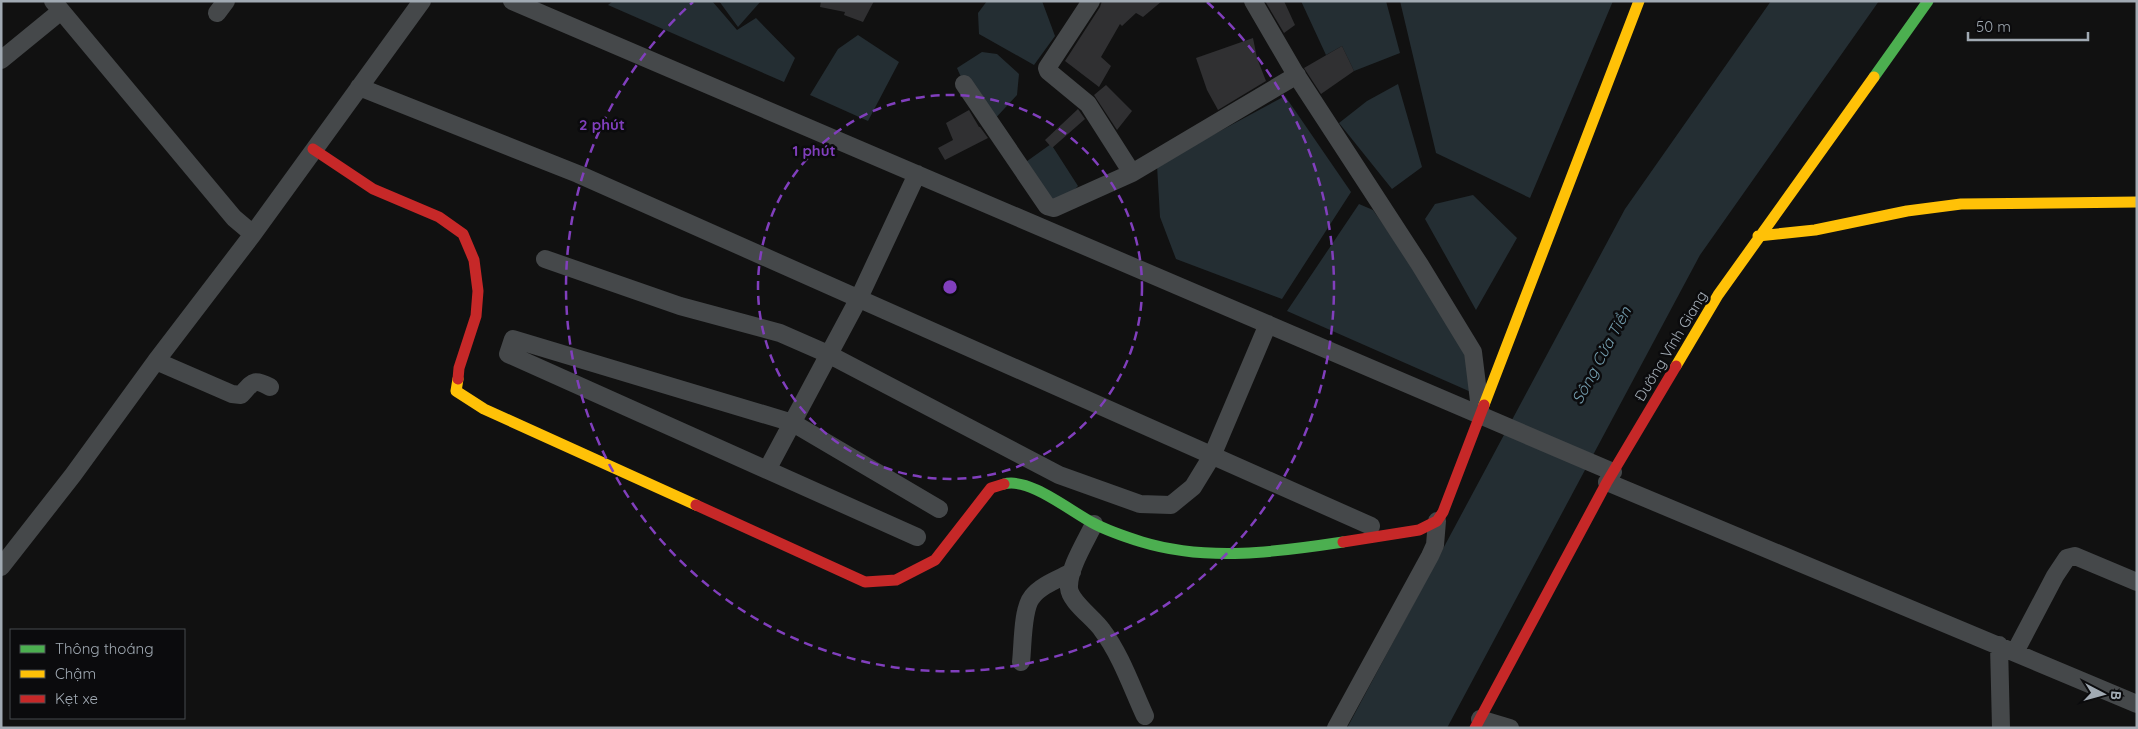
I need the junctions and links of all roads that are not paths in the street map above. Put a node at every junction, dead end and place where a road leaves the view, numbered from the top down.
1 (422, 1) edge
2 (512, 1) edge
3 (1091, 1) edge
4 (1253, 1) edge
5 (1639, 1) edge
6 (1928, 1) edge
7 (57, 6) edge
8 (1, 60) edge
9 (1297, 75) junction
10 (964, 84) dead end
11 (358, 88) junction
12 (313, 149) junction
13 (1132, 173) junction
14 (918, 174) junction
15 (2137, 202) edge
16 (253, 234) junction
17 (1758, 236) junction
18 (545, 259) dead end
19 (859, 298) junction
20 (1268, 324) junction
21 (828, 354) junction
22 (156, 361) junction
23 (270, 387) dead end
24 (1489, 418) junction
25 (793, 423) junction
26 (1212, 456) junction
27 (767, 470) junction
28 (1610, 477) junction
29 (939, 509) dead end
30 (1437, 520) junction
31 (1094, 524) junction
32 (1372, 526) dead end
33 (917, 537) dead end
34 (1, 566) edge
35 (1072, 572) junction
36 (2137, 582) edge
37 (1998, 645) junction
38 (2015, 652) junction
39 (1021, 662) dead end
40 (2137, 704) edge
41 (1145, 716) dead end
42 (1477, 723) edge
43 (1336, 728) edge
44 (1510, 728) edge
45 (2001, 728) edge

1 - 11 street
2 - 14 street
3 - 13 street
4 - 9 street
5 - 24 street
6 - 17 street, Đường Vĩnh Giang
7 - 8 street
7 - 16 street
9 - 13 street
9 - 24 street
10 - 13 street
11 - 12 street
11 - 19 street
12 - 16 street
12 - 31 street
14 - 19 street
14 - 20 street
15 - 17 street
16 - 22 street
17 - 28 street, Đường Vĩnh Giang
18 - 21 street
19 - 21 street
19 - 26 street
20 - 24 street
20 - 26 street
21 - 25 street
21 - 26 street
22 - 23 street
22 - 34 street
24 - 28 street
24 - 30 street
25 - 27 street
25 - 27 street
25 - 29 street
26 - 32 street
27 - 33 street
28 - 37 street
28 - 42 street, Đường Vĩnh Giang
30 - 31 street
30 - 43 street
31 - 35 street
35 - 39 street
35 - 41 street
36 - 38 street
37 - 38 street
37 - 45 street
38 - 40 street
42 - 44 street

